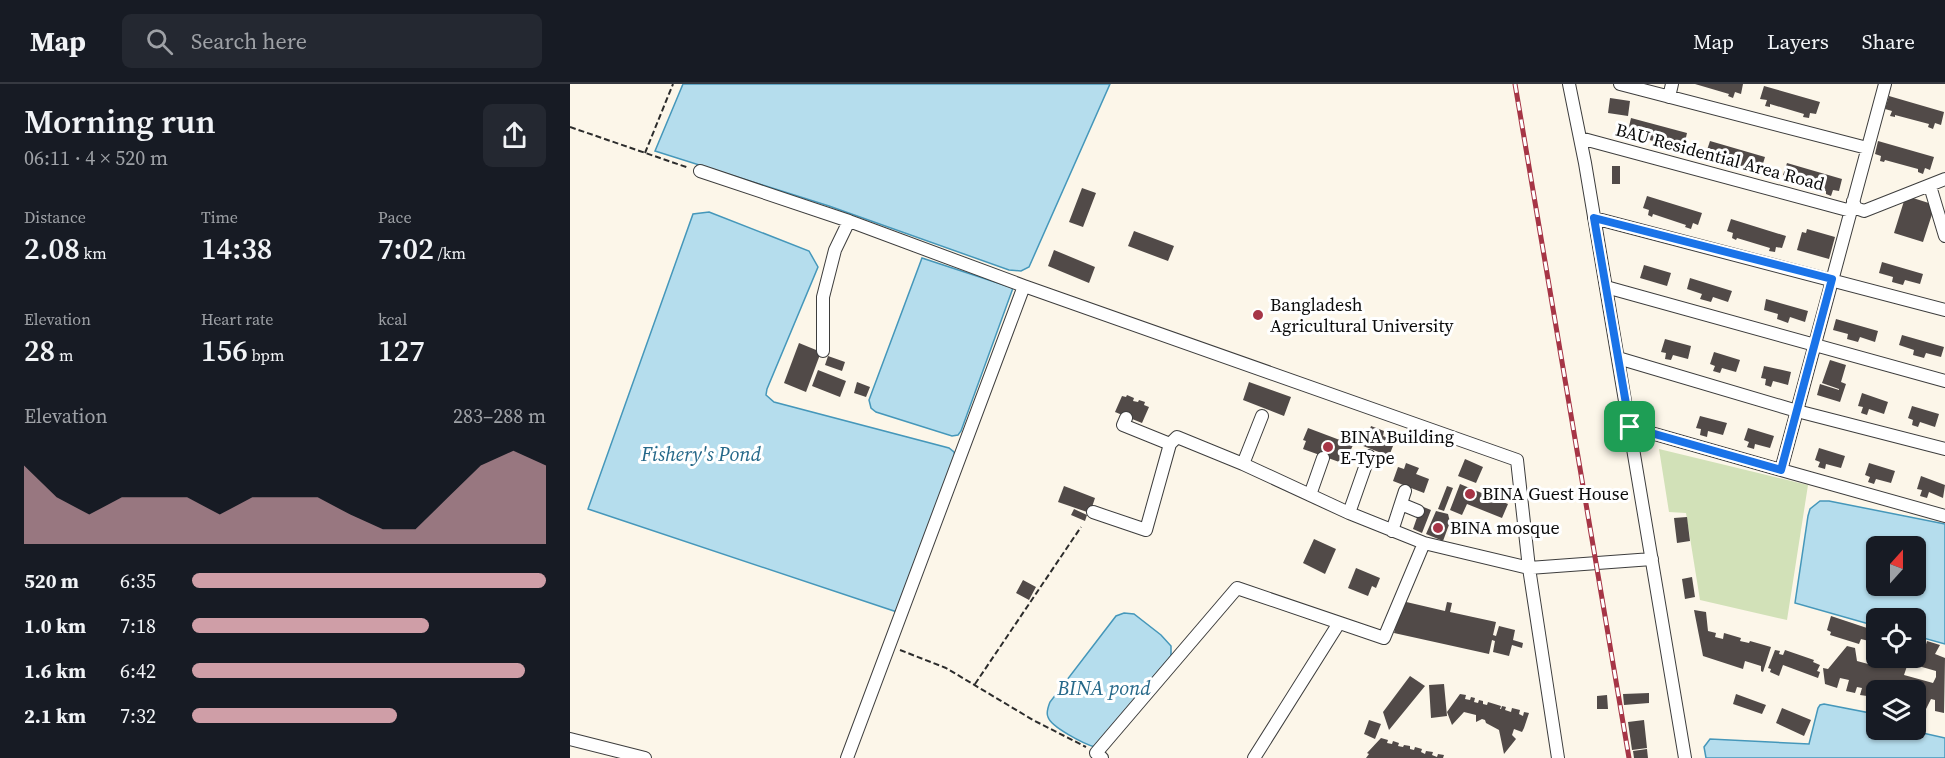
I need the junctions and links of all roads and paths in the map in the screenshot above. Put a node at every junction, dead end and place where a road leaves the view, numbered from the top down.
1 (673, 84) edge
2 (1569, 84) edge
3 (1620, 84) edge
4 (1885, 84) edge
5 (1671, 90) edge
6 (570, 127) edge
7 (1580, 138) junction
8 (1868, 148) junction
9 (645, 153) junction
10 (700, 171) joint
11 (1945, 179) edge
12 (1930, 186) junction
13 (1852, 206) junction
14 (1594, 218) junction
15 (849, 221) junction
16 (1945, 236) edge
17 (1832, 279) junction
18 (1024, 286) junction
19 (1606, 287) junction
20 (1945, 310) edge
21 (1815, 344) junction
22 (823, 351) dead end
23 (1618, 358) junction
24 (1945, 381) edge
25 (1797, 411) junction
26 (1262, 416) dead end
27 (1126, 418) dead end
28 (1630, 427) junction
29 (1170, 444) junction
30 (1945, 449) edge
31 (1369, 456) dead end
32 (1323, 458) dead end
33 (1243, 464) junction
34 (1781, 470) junction
35 (1405, 491) dead end
36 (1310, 495) junction
37 (1401, 504) junction
38 (1418, 511) dead end
39 (1093, 512) dead end
40 (1349, 513) junction
41 (1945, 516) edge
42 (1081, 527) dead end
43 (1392, 531) junction
44 (1424, 543) junction
45 (1652, 559) junction
46 (1529, 568) junction
47 (1339, 623) junction
48 (889, 645) junction
49 (975, 684) junction
50 (570, 739) edge
51 (1099, 756) edge
52 (645, 758) edge
53 (847, 758) edge
54 (1254, 758) edge
55 (1558, 758) edge
56 (1685, 758) edge

1 - 9 path
2 - 7 street
3 - 5 street
4 - 8 street
5 - 8 street
6 - 9 path
7 - 13 street, BAU Residential Area Road
7 - 14 street
8 - 13 street
9 - 10 path
10 - 15 street
11 - 12 street, BAU Residential Area Road
12 - 13 street, BAU Residential Area Road
12 - 16 street
13 - 17 street
14 - 17 street
14 - 19 street
15 - 18 street
15 - 22 street
17 - 20 street
17 - 21 street
18 - 46 street
18 - 48 street
19 - 21 street
19 - 23 street
21 - 24 street
21 - 25 street
23 - 25 street
23 - 28 street
25 - 30 street
25 - 34 street
26 - 33 street
27 - 29 street
28 - 34 street
28 - 45 street
29 - 33 street
29 - 39 street
31 - 40 street
32 - 36 street
33 - 36 street
34 - 41 street
35 - 37 street
36 - 40 street
37 - 38 street
37 - 43 street
40 - 43 street
42 - 49 path
43 - 44 street
44 - 46 street
44 - 47 street
45 - 46 street
45 - 56 street
46 - 55 street
47 - 51 street
47 - 54 street
48 - 49 path
48 - 53 street
49 - 51 path
50 - 52 street

